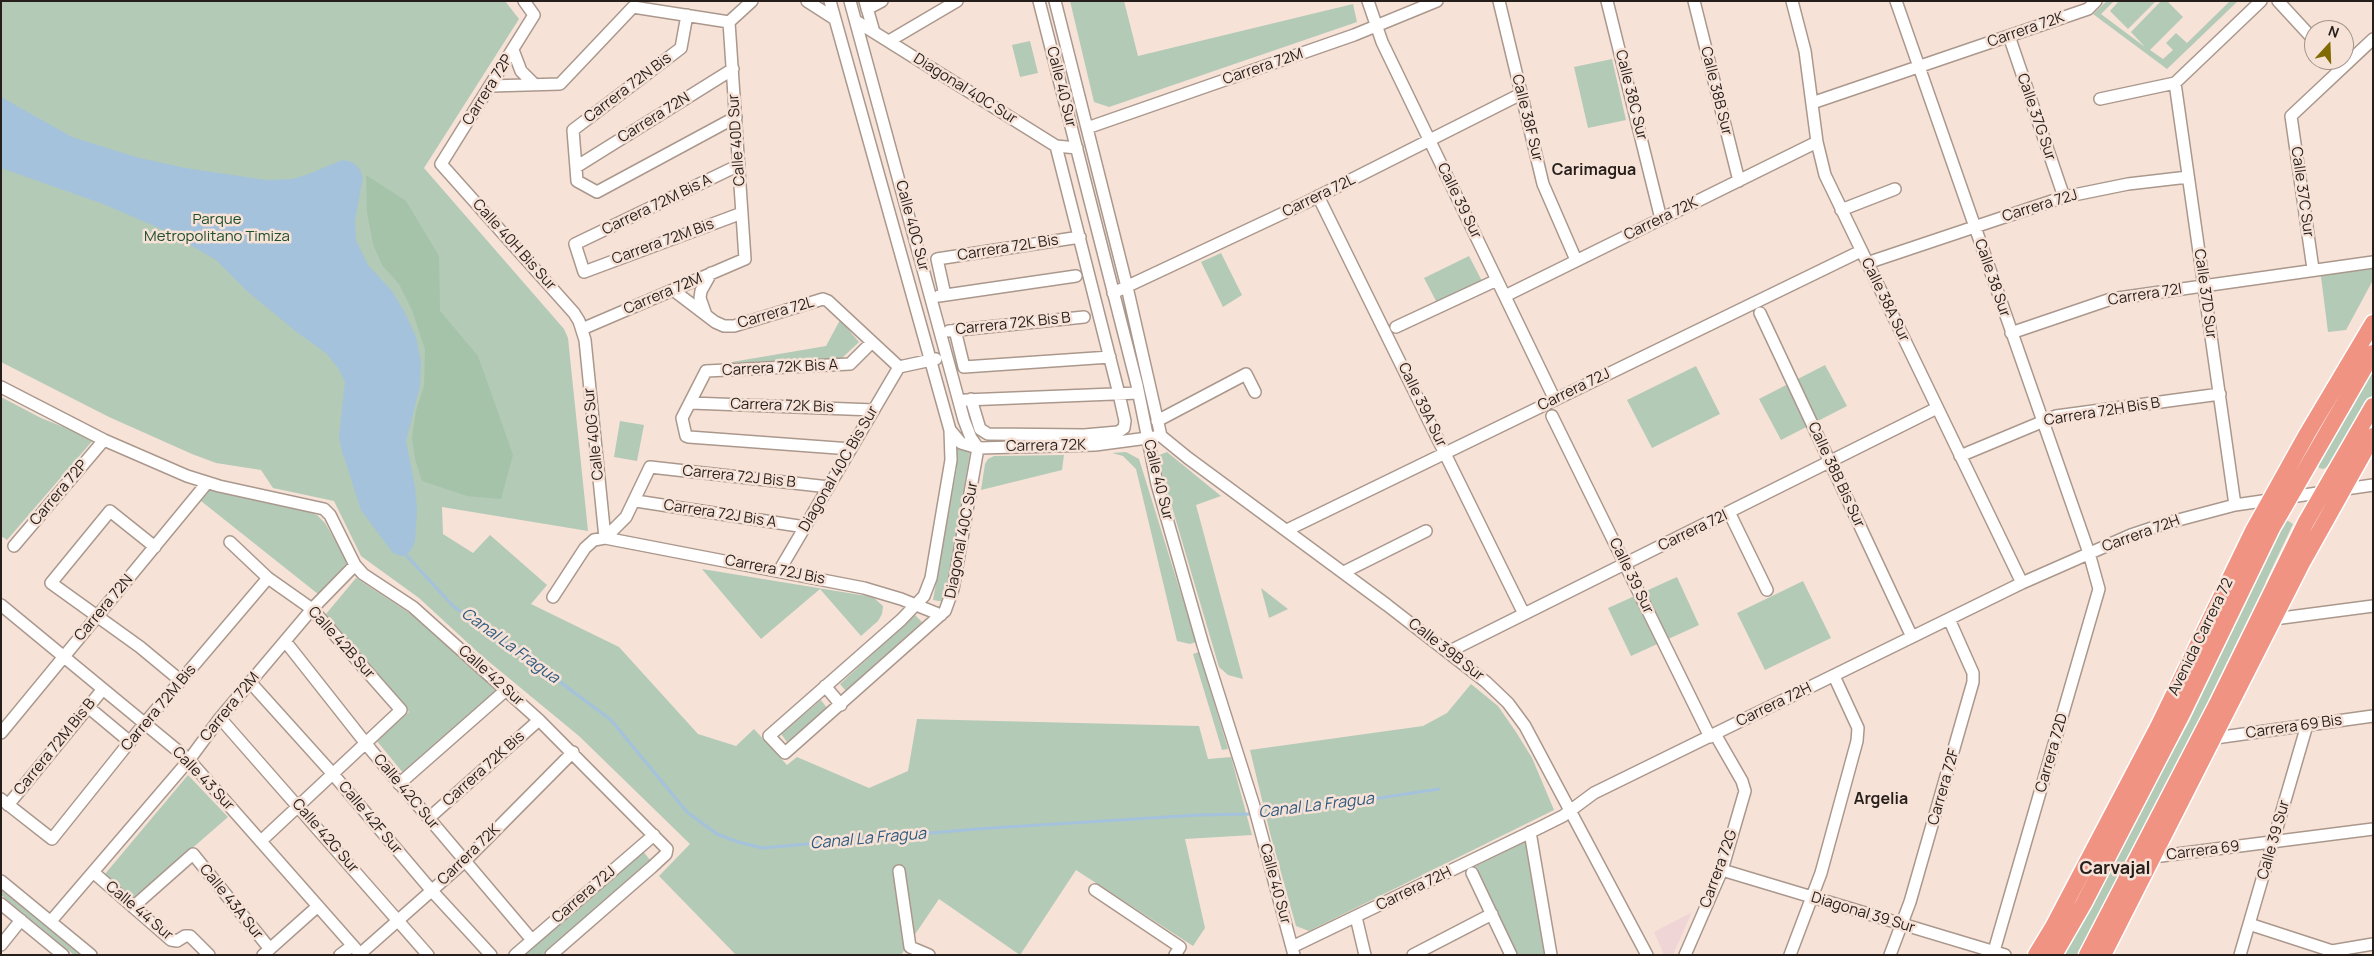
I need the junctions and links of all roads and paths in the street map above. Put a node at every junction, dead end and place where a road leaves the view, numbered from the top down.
1 (524, 1) edge
2 (752, 1) edge
3 (807, 1) edge
4 (830, 1) edge
5 (850, 1) edge
6 (882, 1) edge
7 (957, 1) edge
8 (1039, 1) edge
9 (1055, 1) edge
10 (1368, 1) edge
11 (1437, 1) edge
12 (1499, 1) edge
13 (1607, 1) edge
14 (1694, 1) edge
15 (1792, 1) edge
16 (1896, 1) edge
17 (2096, 1) edge
18 (2261, 1) edge
19 (2278, 1) edge
20 (866, 5) edge
21 (687, 16) junction
22 (835, 19) junction
23 (856, 21) junction
24 (729, 22) junction
25 (1376, 26) junction
26 (2304, 29) edge
27 (874, 32) junction
28 (2009, 36) junction
29 (2373, 39) edge
30 (889, 42) junction
31 (513, 50) junction
32 (2354, 52) edge
33 (1919, 67) junction
34 (732, 69) junction
35 (2332, 70) edge
36 (2175, 83) junction
37 (534, 84) junction
38 (491, 86) junction
39 (875, 92) junction
40 (1521, 94) junction
41 (857, 97) junction
42 (2100, 98) dead end
43 (1812, 103) junction
44 (736, 117) junction
45 (1087, 128) junction
46 (1430, 140) junction
47 (1817, 142) junction
48 (1056, 146) junction
49 (1077, 148) junction
50 (441, 164) joint
51 (739, 165) junction
52 (576, 167) junction
53 (2188, 177) junction
54 (1738, 181) junction
55 (1895, 188) dead end
56 (1318, 196) junction
57 (2064, 197) junction
58 (1841, 210) junction
59 (742, 213) junction
60 (1661, 219) junction
61 (1974, 227) junction
62 (1080, 237) junction
63 (1861, 251) junction
64 (744, 259) joint
65 (937, 259) joint
66 (1576, 260) junction
67 (2373, 262) edge
68 (1867, 263) junction
69 (2313, 269) junction
70 (584, 272) joint
71 (711, 273) junction
72 (1076, 276) dead end
73 (1497, 280) junction
74 (2204, 285) junction
75 (1127, 287) junction
76 (673, 290) junction
77 (1113, 293) junction
78 (945, 295) junction
79 (1505, 296) junction
80 (932, 297) junction
81 (1760, 312) dead end
82 (707, 316) junction
83 (1084, 317) dead end
84 (2373, 323) edge
85 (1396, 327) dead end
86 (582, 329) junction
87 (955, 330) junction
88 (941, 332) junction
89 (2011, 333) junction
90 (872, 342) junction
91 (2373, 353) edge
92 (948, 357) junction
93 (1110, 357) junction
94 (931, 360) junction
95 (899, 367) junction
96 (1, 387) edge
97 (1255, 392) dead end
98 (1138, 393) junction
99 (1119, 394) junction
100 (2220, 394) junction
101 (971, 399) junction
102 (959, 400) junction
103 (1555, 400) junction
104 (691, 403) junction
105 (2373, 406) edge
106 (1155, 408) junction
107 (1937, 408) junction
108 (874, 410) junction
109 (1168, 413) junction
110 (1552, 416) dead end
111 (1157, 420) junction
112 (2042, 420) junction
113 (1126, 425) joint
114 (950, 430) junction
115 (1007, 434) junction
116 (1161, 436) junction
117 (2373, 436) edge
118 (1148, 438) junction
119 (104, 440) junction
120 (1008, 447) junction
121 (978, 448) junction
122 (851, 449) junction
123 (1445, 453) junction
124 (1960, 456) junction
125 (1830, 462) junction
126 (207, 483) junction
127 (2373, 485) edge
128 (828, 487) junction
129 (2342, 490) junction
130 (2323, 492) junction
131 (2290, 497) junction
132 (2270, 500) junction
133 (636, 501) junction
134 (2236, 505) junction
135 (1729, 512) junction
136 (805, 527) junction
137 (1287, 530) junction
138 (1426, 531) dead end
139 (605, 538) junction
140 (230, 542) dead end
141 (14, 546) dead end
142 (155, 547) junction
143 (2089, 553) junction
144 (1625, 564) junction
145 (356, 565) junction
146 (779, 571) junction
147 (1344, 572) junction
148 (268, 578) junction
149 (2022, 583) junction
150 (1767, 590) dead end
151 (553, 597) dead end
152 (1, 605) edge
153 (917, 605) junction
154 (2373, 606) edge
155 (312, 609) junction
156 (1524, 614) junction
157 (941, 615) junction
158 (97, 617) junction
159 (1950, 619) junction
160 (2274, 619) junction
161 (1912, 638) junction
162 (285, 641) junction
163 (1448, 652) junction
164 (64, 657) junction
165 (1834, 676) junction
166 (2244, 678) junction
167 (181, 682) junction
168 (250, 682) junction
169 (825, 686) junction
170 (103, 689) junction
171 (506, 690) junction
172 (2224, 690) junction
173 (841, 704) junction
174 (88, 707) junction
175 (2373, 716) edge
176 (220, 718) junction
177 (539, 720) junction
178 (144, 724) junction
179 (2307, 725) junction
180 (1, 733) edge
181 (1713, 735) junction
182 (2215, 738) junction
183 (130, 742) junction
184 (365, 743) junction
185 (573, 752) junction
186 (189, 760) junction
187 (332, 773) junction
188 (1742, 781) joint
189 (399, 784) junction
190 (5, 802) edge
191 (299, 805) junction
192 (1569, 811) junction
193 (429, 818) junction
194 (2373, 828) edge
195 (1530, 832) junction
196 (654, 835) junction
197 (261, 841) junction
198 (2274, 842) junction
199 (668, 851) joint
200 (2153, 857) junction
201 (464, 862) junction
202 (1722, 870) junction
203 (899, 871) dead end
204 (93, 872) junction
205 (1472, 873) dead end
206 (1, 880) edge
207 (1095, 890) dead end
208 (432, 891) junction
209 (1813, 898) junction
210 (1, 904) edge
211 (133, 906) junction
212 (318, 906) junction
213 (1492, 914) junction
214 (1356, 917) junction
215 (21, 920) junction
216 (398, 920) junction
217 (51, 922) junction
218 (1902, 924) junction
219 (2250, 924) junction
220 (532, 940) junction
221 (1, 944) edge
222 (2373, 944) edge
223 (358, 951) edge
224 (1178, 951) edge
225 (1293, 951) edge
226 (267, 952) edge
227 (1999, 953) edge
228 (63, 955) edge
229 (91, 955) edge
230 (209, 955) edge
231 (340, 955) edge
232 (428, 955) edge
233 (491, 955) edge
234 (515, 955) edge
235 (551, 955) edge
236 (929, 955) edge
237 (1365, 955) edge
238 (1413, 955) edge
239 (1511, 955) edge
240 (1551, 955) edge
241 (1647, 955) edge
242 (1685, 955) edge
243 (1790, 955) edge
244 (1890, 955) edge
245 (2036, 955) edge
246 (2054, 955) edge
247 (2087, 955) edge
248 (2103, 955) edge
249 (2240, 955) edge

1 - 31 street, Carrera 72P
2 - 24 street
3 - 22 street
4 - 22 street, Calle 40C Sur
5 - 23 street, Calle 40C Sur
6 - 20 street
7 - 30 street
8 - 49 street, Calle 40 Sur
9 - 45 street, Calle 40 Sur
10 - 25 street, Calle 39 Sur
11 - 25 street, Carrera 72M
12 - 40 street, Calle 38F Sur
13 - 60 street, Calle 38C Sur
14 - 54 street, Calle 38B Sur
15 - 43 street, Calle 38A Sur
16 - 33 street, Calle 38 Sur
17 - 28 street, Carrera 72K
18 - 36 street
19 - 26 street
20 - 27 street
21 - 24 street
21 - 37 street
21 - 52 street, Carrera 72N Bis
22 - 41 street, Calle 40C Sur
23 - 27 street, Diagonal 40C Sur
23 - 39 street, Calle 40C Sur
24 - 34 street, Calle 40D Sur
25 - 45 street, Carrera 72M
25 - 46 street, Calle 39 Sur
27 - 30 street, Diagonal 40C Sur
28 - 33 street, Carrera 72K
28 - 57 street, Calle 37G Sur
29 - 32 street
30 - 48 street, Diagonal 40C Sur
31 - 37 street
31 - 38 street, Carrera 72P
33 - 43 street, Carrera 72K
33 - 61 street, Calle 38 Sur
34 - 44 street, Calle 40D Sur
34 - 52 street, Carrera 72N
35 - 69 street, Calle 37C Sur
36 - 42 street
36 - 53 street, Calle 37D Sur
37 - 38 street
38 - 50 street, Carrera 72P
39 - 41 street
39 - 80 street, Calle 40C Sur
40 - 46 street, Carrera 72L
40 - 66 street, Calle 38F Sur
41 - 94 street, Calle 40C Sur
43 - 47 street, Calle 38A Sur
44 - 51 street, Calle 40D Sur
44 - 52 street
45 - 75 street, Calle 40 Sur
46 - 56 street, Carrera 72L
46 - 73 street, Calle 39 Sur
47 - 54 street, Carrera 72K
47 - 58 street, Calle 38A Sur
48 - 49 street, Diagonal 40C Sur
48 - 62 street, Calle 40 Sur
49 - 77 street, Calle 40 Sur
50 - 86 street, Calle 40H Bis Sur
51 - 59 street, Calle 40D Sur
51 - 70 street, Carrera 72M Bis A
53 - 57 street, Carrera 72J
53 - 74 street, Calle 37D Sur
54 - 60 street, Carrera 72K
55 - 58 street
56 - 75 street, Carrera 72L
56 - 123 street, Calle 39A Sur
57 - 61 street, Carrera 72J
58 - 63 street, Calle 38A Sur
59 - 64 street, Calle 40D Sur
59 - 70 street, Carrera 72M Bis
60 - 66 street, Carrera 72K
61 - 68 street, Carrera 72J
61 - 89 street, Calle 38 Sur
62 - 65 street, Carrera 72L Bis
62 - 93 street, Calle 40 Sur
63 - 68 street, Calle 38A Sur
63 - 103 street, Carrera 72J
64 - 71 street, Carrera 72M
65 - 78 street, Calle 40C Sur
66 - 79 street, Carrera 72K
67 - 69 street, Carrera 72I
68 - 107 street, Calle 38A Sur
69 - 74 street, Carrera 72I
71 - 76 street, Carrera 72M
71 - 82 street
72 - 78 street
73 - 79 street, Calle 39 Sur
73 - 85 street
74 - 89 street, Carrera 72I
74 - 100 street, Calle 37D Sur
75 - 77 street, Carrera 72L
75 - 106 street, Calle 40 Sur
76 - 82 street
76 - 86 street, Carrera 72M
77 - 98 street, Calle 40 Sur
78 - 80 street
79 - 103 street, Calle 39 Sur
80 - 88 street, Calle 40C Sur
81 - 125 street, Calle 38B Bis Sur
82 - 90 street, Carrera 72L
83 - 87 street, Carrera 72K Bis B
84 - 132 highway, Avenida Carrera 72
86 - 139 street, Calle 40G Sur
87 - 88 street, Carrera 72K Bis B
87 - 93 street
88 - 92 street, Calle 40C Sur
89 - 112 street, Calle 38 Sur
90 - 95 street
90 - 104 street, Carrera 72K Bis A
91 - 131 highway, Avenida Carrera 72
92 - 94 street
92 - 102 street, Calle 40C Sur
93 - 99 street, Calle 40 Sur
94 - 95 street
94 - 114 street, Calle 40C Sur
95 - 108 street, Diagonal 40C Bis Sur
96 - 119 street
97 - 109 street
98 - 99 street
98 - 118 street, Calle 40 Sur
99 - 101 street
99 - 113 street, Calle 40 Sur
100 - 112 street, Carrera 72H Bis B
100 - 134 street, Calle 37D Sur
101 - 102 street
101 - 115 street, Carrera 72K
102 - 121 street, Calle 40C Sur
103 - 123 street, Carrera 72J
104 - 108 street, Carrera 72K Bis
104 - 122 street
105 - 130 highway
106 - 109 street
106 - 111 street, Calle 40 Sur
107 - 124 street, Calle 38A Sur
107 - 125 street, Carrera 72I
108 - 122 street, Diagonal 40C Bis Sur
109 - 111 street
110 - 144 street, Calle 39 Sur
111 - 116 street, Calle 40 Sur
112 - 124 street, Carrera 72H Bis B
112 - 143 street, Calle 38 Sur
113 - 115 street, Carrera 72K
114 - 121 street, Carrera 72K
114 - 153 street, Diagonal 40C Sur
115 - 120 street
116 - 118 street
116 - 137 street, Calle 39B Sur
117 - 129 highway
118 - 120 street, Carrera 72K
118 - 225 street, Calle 40 Sur
119 - 126 street
119 - 141 street, Carrera 72P
120 - 121 street, Carrera 72K
121 - 157 street, Diagonal 40C Sur
122 - 128 street, Diagonal 40C Bis Sur
123 - 137 street, Carrera 72J
123 - 156 street, Calle 39A Sur
124 - 149 street, Calle 38A Sur
125 - 135 street, Carrera 72I
125 - 161 street, Calle 38B Bis Sur
126 - 142 street, Carrera 72N
126 - 145 street, Calle 42 Sur
127 - 129 street, Carrera 72H
128 - 133 street, Carrera 72J Bis B
128 - 136 street, Diagonal 40C Bis Sur
129 - 130 street, Carrera 72H
129 - 160 highway
130 - 131 street, Carrera 72H
130 - 172 highway
131 - 132 street, Carrera 72H
131 - 246 highway, Avenida Carrera 72
132 - 134 street, Carrera 72H
132 - 245 highway, Avenida Carrera 72
133 - 136 street, Carrera 72J Bis A
133 - 139 street
134 - 143 street, Carrera 72H
135 - 144 street, Carrera 72I
135 - 150 street
136 - 146 street, Diagonal 40C Bis Sur
137 - 147 street, Calle 39B Sur
138 - 147 street
139 - 146 street, Carrera 72J Bis
139 - 151 street
140 - 148 street, Calle 42B Sur
142 - 158 street, Carrera 72N
142 - 158 street
143 - 149 street, Carrera 72H
143 - 227 street, Carrera 72D
144 - 156 street, Carrera 72I
144 - 181 street, Calle 39 Sur
145 - 155 street, Carrera 72M
145 - 171 street, Calle 42 Sur
146 - 153 street, Carrera 72J Bis
147 - 163 street, Calle 39B Sur
148 - 155 street, Calle 42B Sur
148 - 167 street, Carrera 72M Bis
149 - 159 street, Carrera 72H
152 - 164 street, Calle 43 Sur
153 - 157 street, Carrera 72J Bis
153 - 169 street, Diagonal 40C Sur
154 - 160 street
155 - 162 street, Carrera 72M
155 - 184 street, Calle 42B Sur
156 - 163 street, Carrera 72I
157 - 173 street, Diagonal 40C Sur
158 - 164 street, Carrera 72N
158 - 167 street
159 - 161 street, Carrera 72H
159 - 218 street, Carrera 72F
160 - 166 highway
161 - 165 street, Carrera 72H
162 - 168 street, Carrera 72M
162 - 184 street, Calle 42C Sur
163 - 192 street, Calle 39B Sur
164 - 170 street, Calle 43 Sur
164 - 180 street, Carrera 72N
165 - 181 street, Carrera 72H
165 - 209 street
166 - 172 highway
166 - 182 highway
167 - 178 street, Carrera 72M Bis
168 - 176 street, Carrera 72M
168 - 187 street, Calle 42F Sur
169 - 173 street
169 - 173 street, Diagonal 40C Sur
170 - 174 street, Carrera 72M Bis B
170 - 178 street, Calle 43 Sur
171 - 177 street, Calle 42 Sur
171 - 189 street
172 - 247 highway
174 - 183 street
174 - 190 street, Carrera 72M Bis B
175 - 179 street, Carrera 69 Bis
176 - 186 street, Carrera 72M
176 - 191 street, Calle 42G Sur
177 - 185 street, Calle 42 Sur
177 - 193 street, Carrera 72K Bis
178 - 183 street, Carrera 72M Bis
178 - 186 street, Calle 43 Sur
179 - 182 street, Carrera 69 Bis
179 - 198 street, Calle 39 Sur
181 - 188 street, Calle 39 Sur
181 - 192 street, Carrera 72H
182 - 200 highway
183 - 190 street, Carrera 72M Bis
184 - 187 street
184 - 189 street, Calle 42C Sur
185 - 196 street, Calle 42 Sur
185 - 201 street, Carrera 72K
186 - 197 street, Calle 43 Sur
186 - 204 street, Carrera 72M
187 - 191 street
187 - 208 street, Calle 42F Sur
188 - 202 street, Carrera 72G
189 - 193 street, Calle 42C Sur
191 - 197 street
191 - 216 street, Calle 42G Sur
192 - 195 street, Carrera 72H
192 - 241 street, Calle 39B Sur
193 - 201 street, Calle 42C Sur
194 - 198 street, Carrera 69
195 - 214 street, Carrera 72H
195 - 240 street
196 - 199 street, Calle 42 Sur
196 - 220 street, Carrera 72J
197 - 212 street, Calle 43 Sur
198 - 200 street, Carrera 69
198 - 219 street, Calle 39 Sur
199 - 235 street, Carrera 72J
200 - 248 highway
201 - 208 street, Carrera 72K
201 - 220 street, Calle 42C Sur
202 - 209 street, Diagonal 39 Sur
202 - 242 street, Carrera 72G
203 - 236 street
204 - 211 street, Calle 44 Sur
204 - 217 street, Carrera 72M
205 - 213 street
206 - 217 street
207 - 224 street
208 - 216 street, Carrera 72K
208 - 233 street, Calle 42F Sur
209 - 218 street, Diagonal 39 Sur
209 - 243 street
210 - 215 street
211 - 226 street, Calle 43A Sur
211 - 230 street, Calle 44 Sur
212 - 223 street, Calle 43 Sur
212 - 226 street
213 - 238 street
213 - 239 street
214 - 225 street, Carrera 72H
214 - 237 street
215 - 221 street
215 - 228 street
216 - 223 street, Carrera 72K
216 - 232 street, Calle 42G Sur
217 - 229 street
218 - 227 street, Diagonal 39 Sur
218 - 244 street, Carrera 72F
219 - 222 street
219 - 249 street, Calle 39 Sur
220 - 234 street, Carrera 72J
223 - 231 street, Carrera 72K

